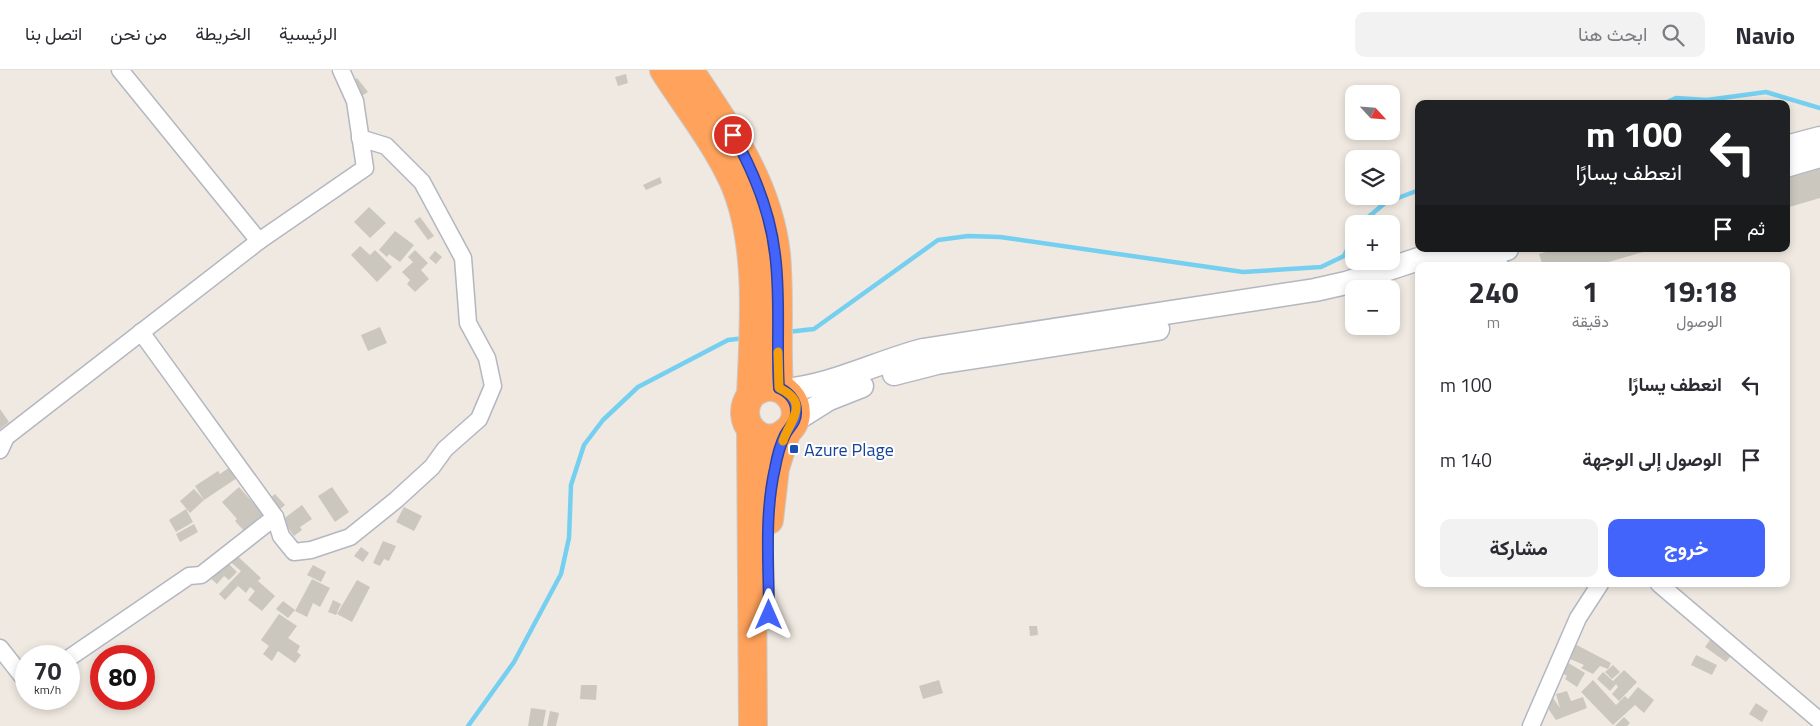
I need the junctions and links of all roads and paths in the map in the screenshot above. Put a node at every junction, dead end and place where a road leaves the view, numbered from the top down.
1 (120, 70) edge
2 (341, 70) edge
3 (664, 70) edge
4 (689, 70) edge
5 (360, 138) junction
6 (1820, 138) edge
7 (1790, 146) edge
8 (1820, 156) edge
9 (1790, 165) edge
10 (259, 241) junction
11 (1440, 252) edge
12 (1501, 256) edge
13 (1470, 262) edge
14 (1415, 276) edge
15 (1400, 281) edge
16 (1345, 297) edge
17 (765, 309) junction
18 (141, 332) junction
19 (773, 378) junction
20 (790, 427) junction
21 (751, 430) junction
22 (0, 450) edge
23 (275, 517) junction
24 (1598, 587) edge
25 (1663, 587) edge
26 (0, 648) edge
27 (80, 650) edge
28 (15, 667) edge
29 (1820, 721) edge
30 (753, 726) edge
31 (770, 726) edge
32 (1530, 726) edge

1 - 10 street
2 - 5 street
3 - 17 highway
4 - 17 highway
5 - 10 street
5 - 23 street
6 - 7 main road
8 - 9 main road
10 - 18 street
11 - 19 main road
12 - 13 main road
14 - 15 main road
16 - 20 main road
17 - 19 highway
18 - 22 street
18 - 23 street
19 - 20 highway
19 - 21 highway
20 - 21 highway
20 - 31 highway
21 - 30 highway
23 - 27 street
24 - 32 street
25 - 29 street
26 - 28 street

